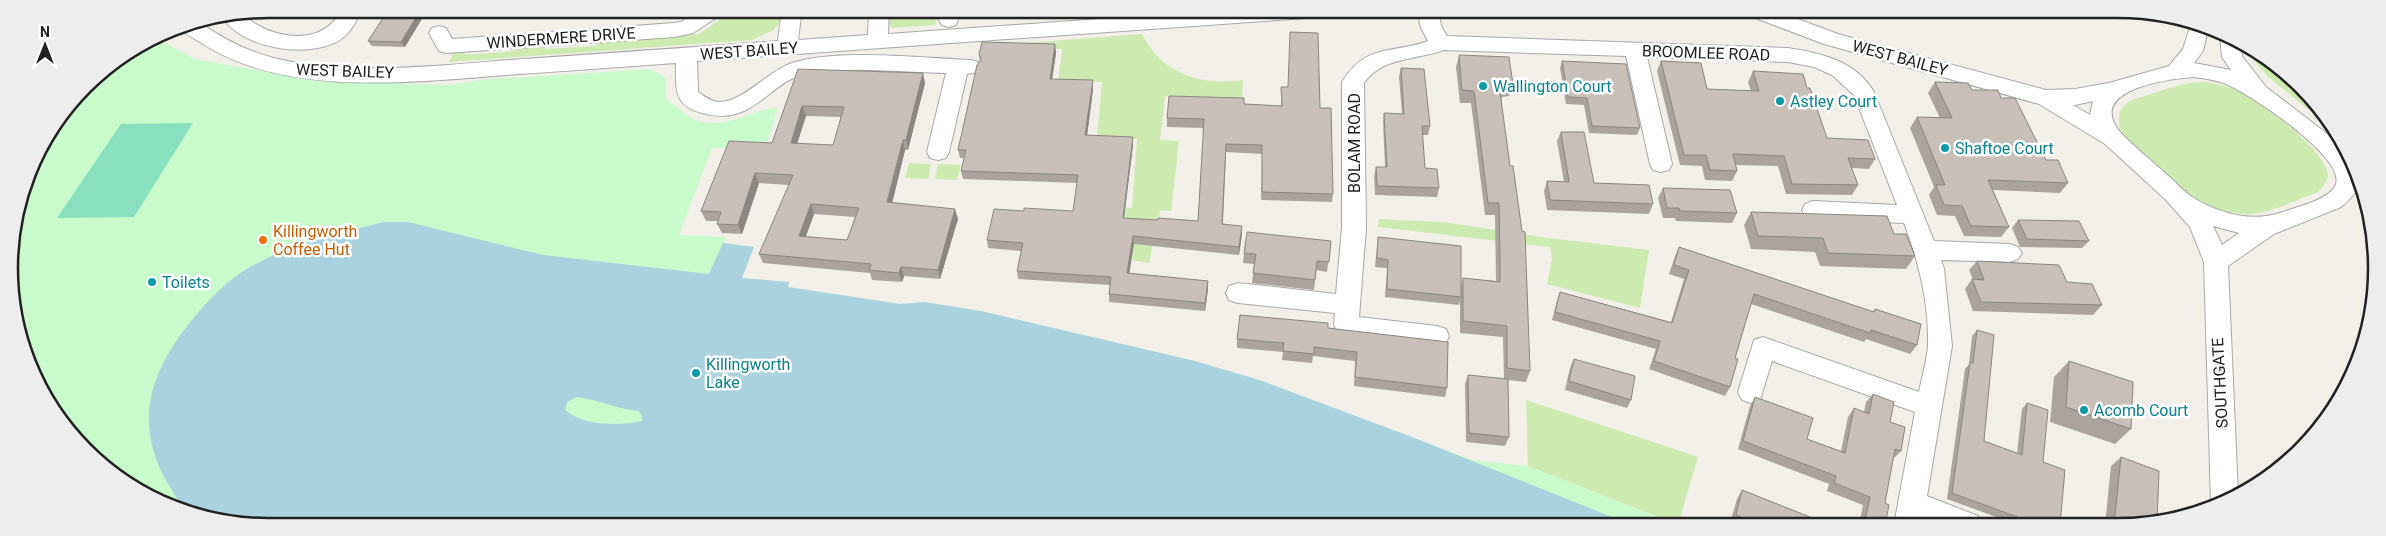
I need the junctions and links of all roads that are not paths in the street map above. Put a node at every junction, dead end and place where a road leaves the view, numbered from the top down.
1 (348, 18) edge
2 (701, 18) edge
3 (791, 18) edge
4 (880, 18) edge
5 (1115, 18) edge
6 (1429, 18) edge
7 (1777, 18) edge
8 (237, 20) edge
9 (194, 29) edge
10 (2198, 31) edge
11 (439, 33) dead end
12 (878, 42) junction
13 (1442, 43) junction
14 (2231, 44) edge
15 (787, 48) junction
16 (1635, 50) junction
17 (686, 55) junction
18 (2176, 71) junction
19 (2114, 90) junction
20 (2264, 95) junction
21 (2046, 98) junction
22 (2112, 138) junction
23 (2328, 145) junction
24 (938, 152) dead end
25 (2341, 153) edge
26 (1660, 164) dead end
27 (2358, 196) edge
28 (2181, 200) junction
29 (2332, 203) junction
30 (1813, 210) dead end
31 (1912, 215) junction
32 (2274, 224) junction
33 (1926, 250) junction
34 (2010, 253) dead end
35 (2216, 262) junction
36 (1238, 293) dead end
37 (1348, 305) junction
38 (1437, 336) dead end
39 (1751, 392) dead end
40 (1929, 406) junction
41 (2225, 495) edge
42 (1910, 514) edge
43 (1931, 518) edge

1 - 8 street
2 - 11 street, WINDERMERE DRIVE
3 - 15 street
4 - 12 street
5 - 12 street, WEST BAILEY
6 - 13 street
7 - 21 street, WEST BAILEY
9 - 17 street, WEST BAILEY
10 - 18 street
12 - 15 street, WEST BAILEY
13 - 16 street, BROOMLEE ROAD
13 - 37 street, BOLAM ROAD
14 - 20 street
15 - 17 street, WEST BAILEY
16 - 26 street
16 - 31 street, BROOMLEE ROAD
17 - 24 street
18 - 19 street
18 - 20 street
19 - 21 street
19 - 22 street, SOUTHGATE
20 - 23 street
21 - 22 street
22 - 28 street, SOUTHGATE
23 - 25 street
23 - 29 street
27 - 29 street, SOUTHGATE
28 - 32 street, SOUTHGATE
28 - 35 street, SOUTHGATE
29 - 32 street, SOUTHGATE
30 - 31 street
31 - 33 street, BROOMLEE ROAD
32 - 35 street, SOUTHGATE
33 - 34 street
33 - 40 street, BROOMLEE ROAD
35 - 41 street, SOUTHGATE
36 - 37 street
37 - 38 street, BOLAM ROAD
39 - 40 street
40 - 42 street, BROOMLEE ROAD
42 - 43 street, BROOMLEE ROAD

